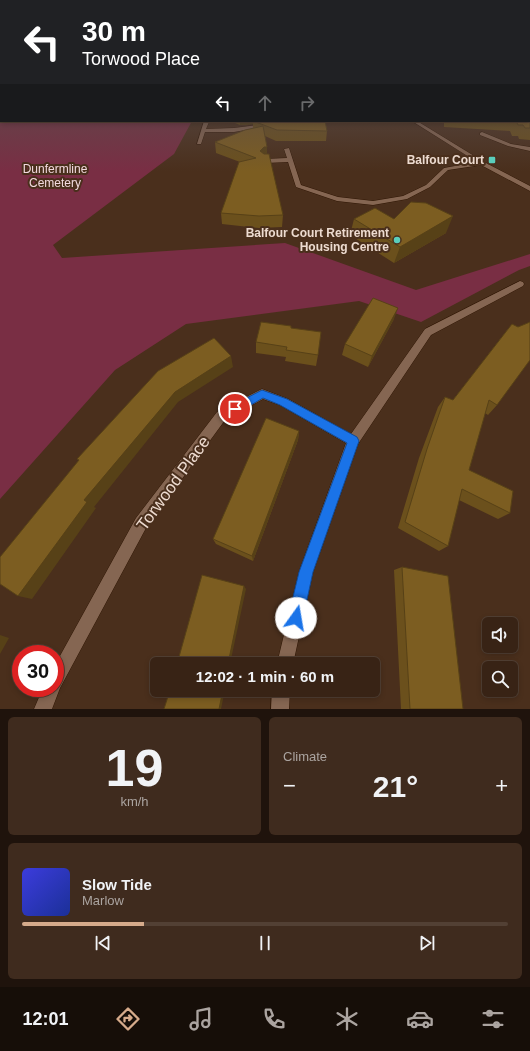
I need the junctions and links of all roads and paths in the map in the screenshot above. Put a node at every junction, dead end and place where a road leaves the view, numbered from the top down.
1 (206, 122) edge
2 (325, 122) edge
3 (416, 122) edge
4 (307, 125) edge
5 (275, 126) edge
6 (203, 131) junction
7 (482, 134) dead end
8 (199, 144) dead end
9 (287, 149) dead end
10 (530, 149) edge
11 (290, 160) junction
12 (265, 161) edge
13 (482, 163) junction
14 (530, 189) edge
15 (520, 284) dead end
16 (353, 441) junction
17 (287, 657) edge
18 (64, 665) edge
19 (48, 697) edge
20 (281, 697) edge
21 (43, 709) edge
22 (280, 709) edge

1 - 6 street
2 - 4 street
3 - 13 street
5 - 6 street
6 - 8 street
7 - 10 street
9 - 11 street
11 - 12 street
11 - 13 street
13 - 14 street
15 - 16 street
16 - 17 street
16 - 18 street, Torwood Place
19 - 21 street
20 - 22 street

